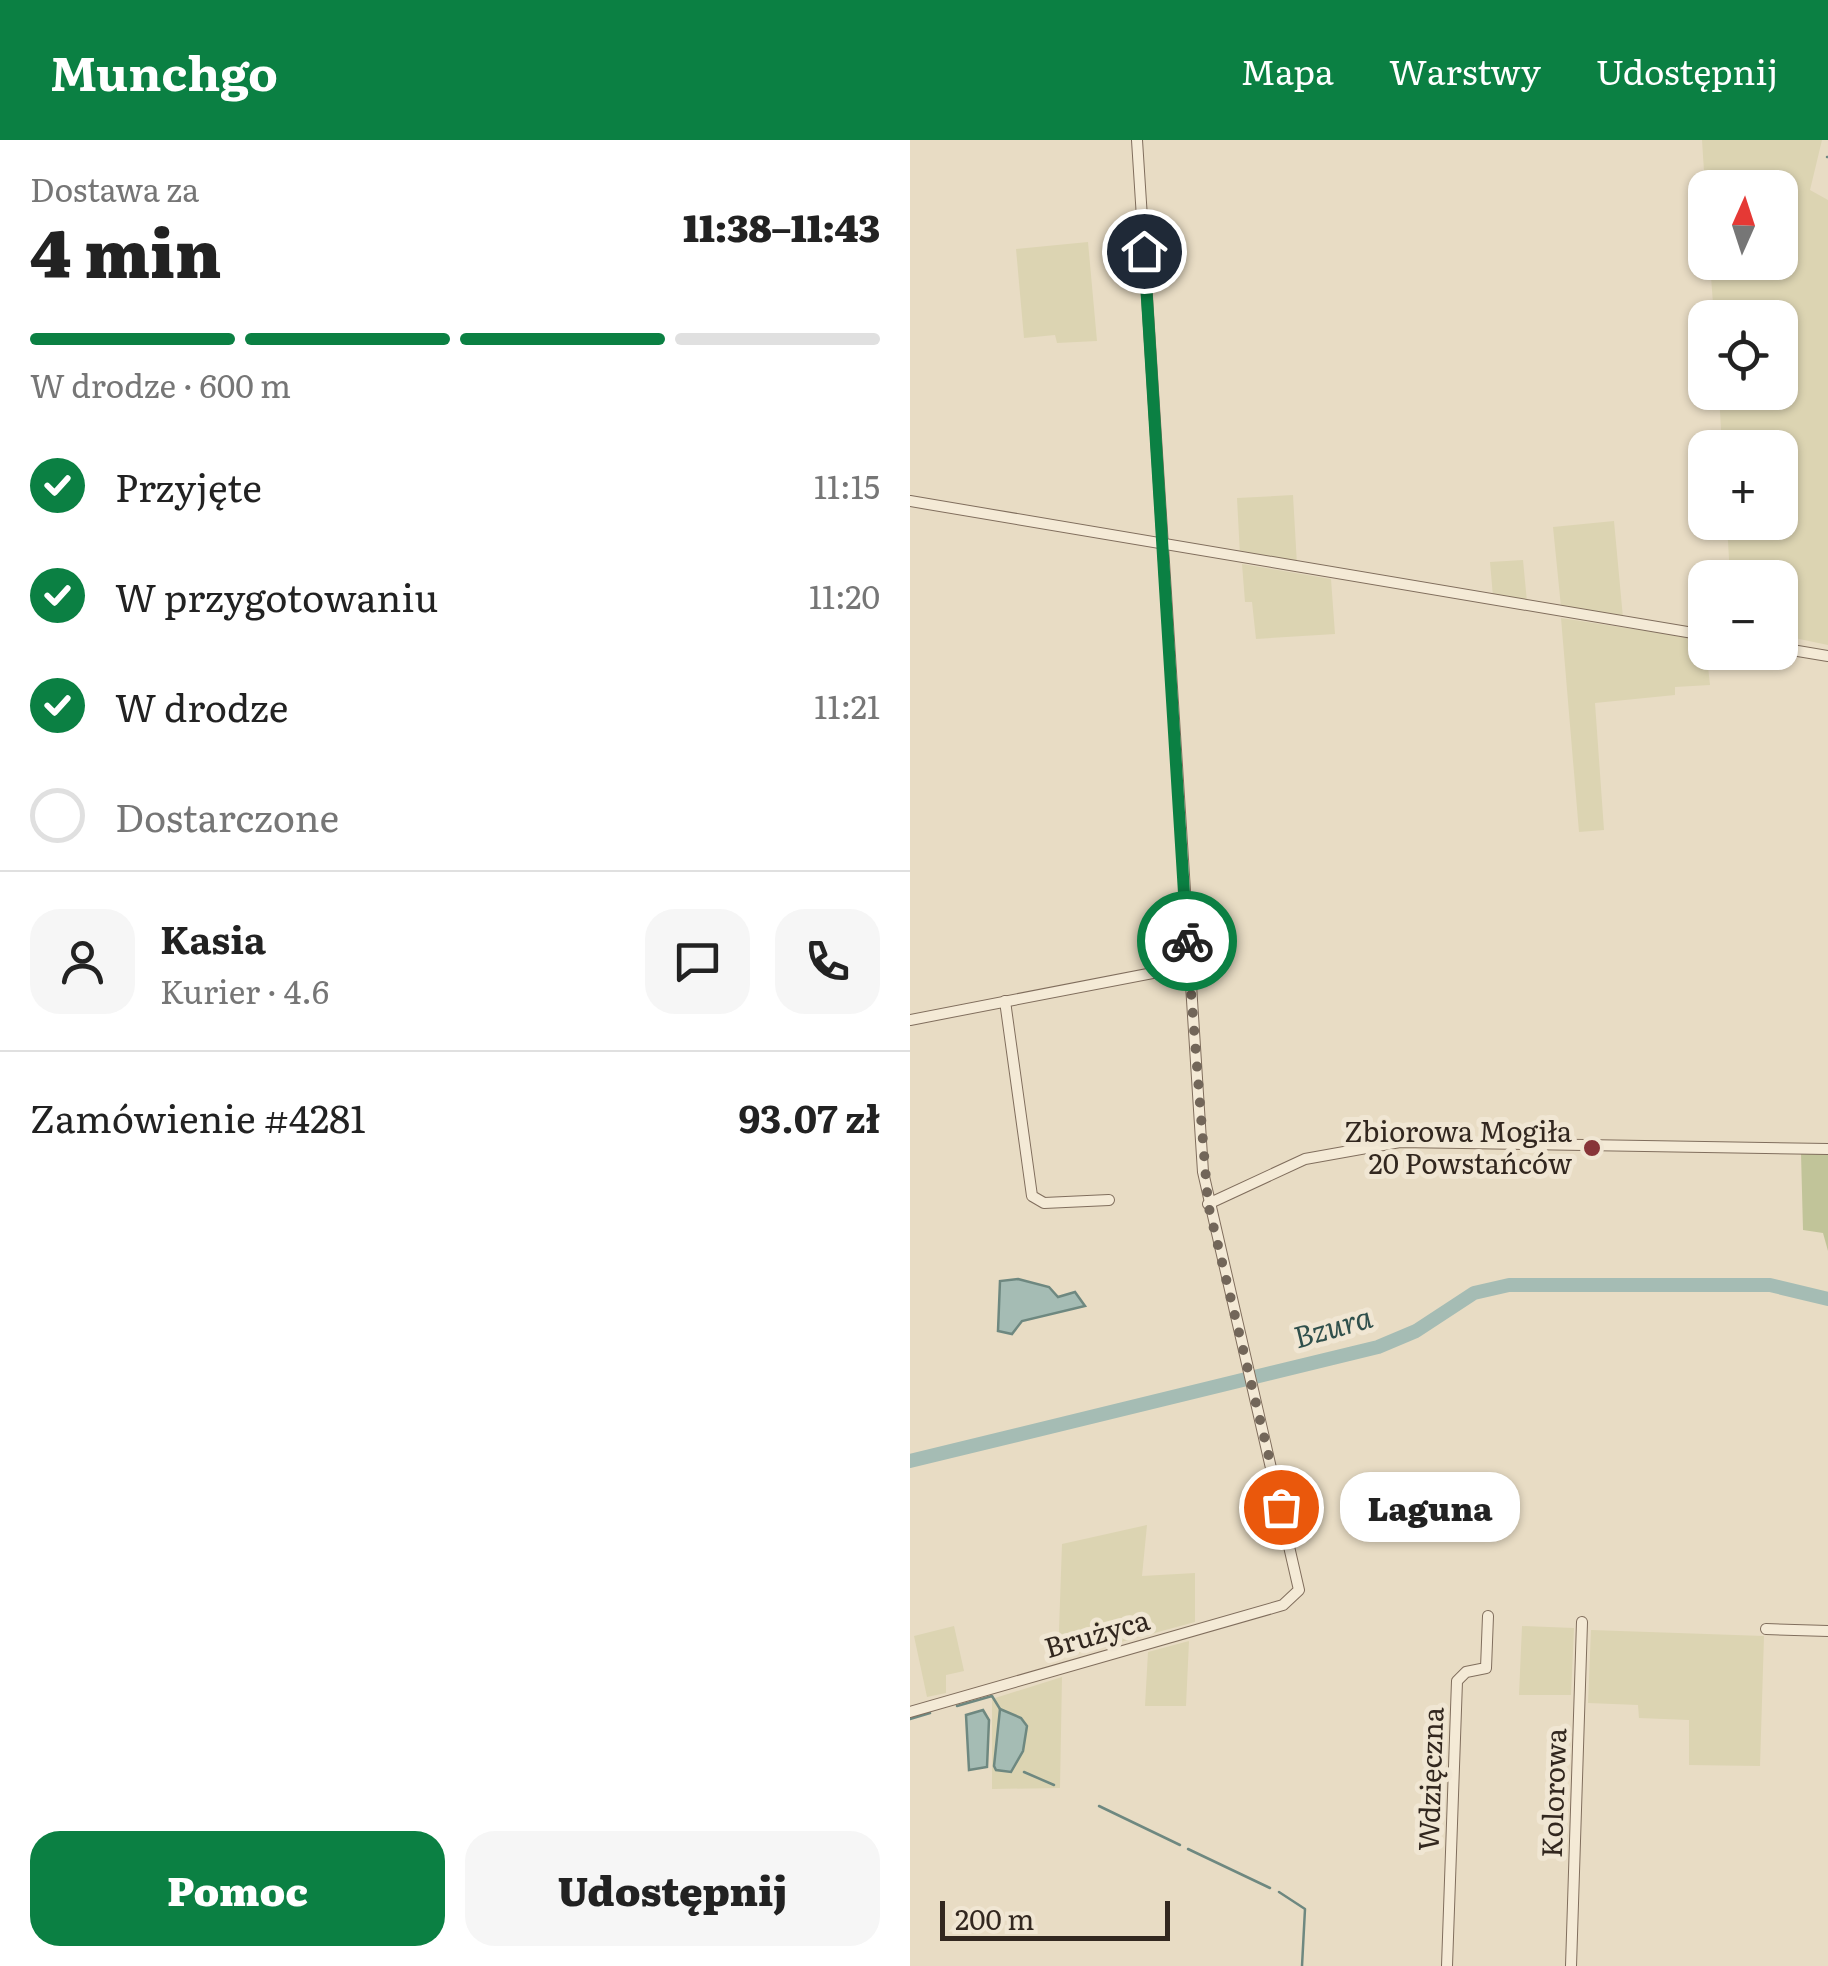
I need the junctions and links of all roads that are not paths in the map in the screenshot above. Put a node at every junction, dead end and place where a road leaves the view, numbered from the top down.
1 (1137, 140) edge
2 (910, 501) edge
3 (1162, 546) junction
4 (1688, 632) edge
5 (1798, 651) edge
6 (1828, 656) edge
7 (1189, 966) junction
8 (1005, 1001) junction
9 (910, 1020) edge
10 (1828, 1150) edge
11 (1109, 1200) dead end
12 (1208, 1204) junction
13 (1488, 1616) dead end
14 (1582, 1622) dead end
15 (1766, 1630) dead end
16 (1828, 1631) edge
17 (910, 1712) edge
18 (1447, 1966) edge
19 (1571, 1966) edge

1 - 3 street
2 - 3 street
3 - 4 street
3 - 7 street
5 - 6 street
7 - 8 street
7 - 12 street
8 - 9 street
8 - 11 street
10 - 12 street
12 - 17 street, Brużyca
13 - 18 street, Wdzięczna
14 - 19 street, Kolorowa
15 - 16 street

